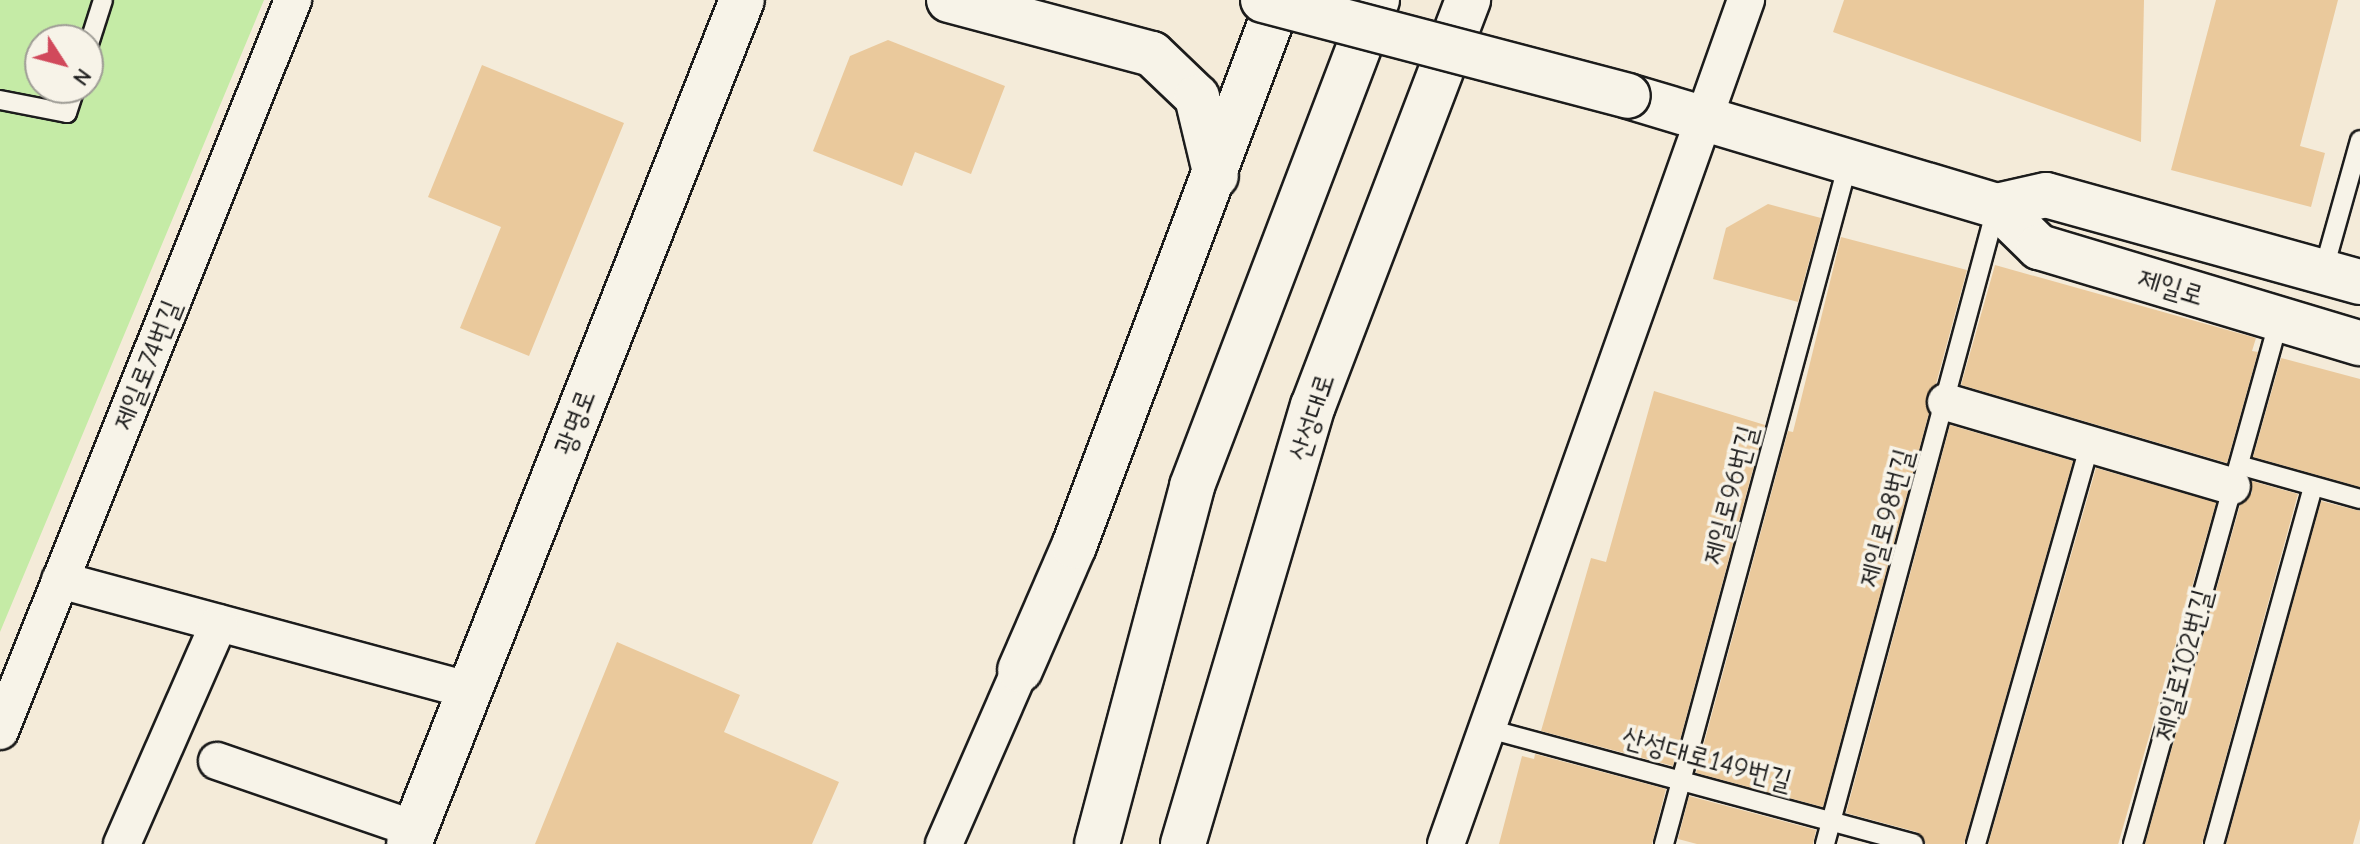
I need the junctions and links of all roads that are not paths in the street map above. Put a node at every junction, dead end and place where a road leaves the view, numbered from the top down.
1 (103, 0) edge
2 (293, 0) edge
3 (742, 0) edge
4 (949, 0) edge
5 (1263, 0) edge
6 (1279, 0) edge
7 (1377, 0) edge
8 (1468, 0) edge
9 (1746, 0) edge
10 (95, 24) edge
11 (0, 100) edge
12 (70, 104) edge
13 (1700, 118) junction
14 (2360, 140) edge
15 (1849, 160) junction
16 (1216, 176) junction
17 (1997, 206) junction
18 (2342, 277) edge
19 (2279, 320) junction
20 (2360, 343) edge
21 (1946, 402) junction
22 (2089, 447) junction
23 (2236, 476) junction
24 (2313, 486) junction
25 (2360, 499) edge
26 (60, 580) junction
27 (219, 623) junction
28 (1020, 670) joint
29 (470, 691) junction
30 (1485, 728) junction
31 (0, 731) edge
32 (217, 761) dead end
33 (1681, 781) junction
34 (1832, 821) junction
35 (412, 837) edge
36 (122, 844) edge
37 (944, 844) edge
38 (1097, 844) edge
39 (1183, 844) edge
40 (1446, 844) edge
41 (1664, 844) edge
42 (1825, 844) edge
43 (1914, 844) edge
44 (1976, 844) edge
45 (2133, 844) edge
46 (2214, 844) edge

1 - 10 lane
2 - 26 street, 제일로74번길
3 - 29 main road, 광명로
4 - 16 main road
5 - 13 main road, 제일로, bridge
6 - 16 main road
7 - 38 main road
8 - 39 main road, 산성대로
9 - 13 street
11 - 12 lane
13 - 15 main road, 제일로
13 - 30 street
14 - 18 lane
15 - 17 main road, 제일로
15 - 33 lane, 제일로96번길
16 - 28 main road
17 - 18 main road, 제일로
17 - 19 main road, 제일로
17 - 21 lane, 제일로98번길
19 - 20 main road, 제일로
19 - 23 lane, 제일로102번길
21 - 22 street
21 - 34 lane, 제일로98번길
22 - 23 street
22 - 44 lane
23 - 24 lane
23 - 45 lane, 제일로102번길
24 - 25 lane
24 - 46 lane
26 - 27 street
26 - 31 street, 제일로74번길
27 - 29 street
27 - 36 street
28 - 37 street
29 - 35 main road, 광명로
30 - 33 lane, 산성대로149번길
30 - 40 street
32 - 35 street
33 - 34 lane, 산성대로149번길
33 - 41 lane, 제일로96번길
34 - 42 lane, 제일로98번길
34 - 43 lane, 산성대로149번길

